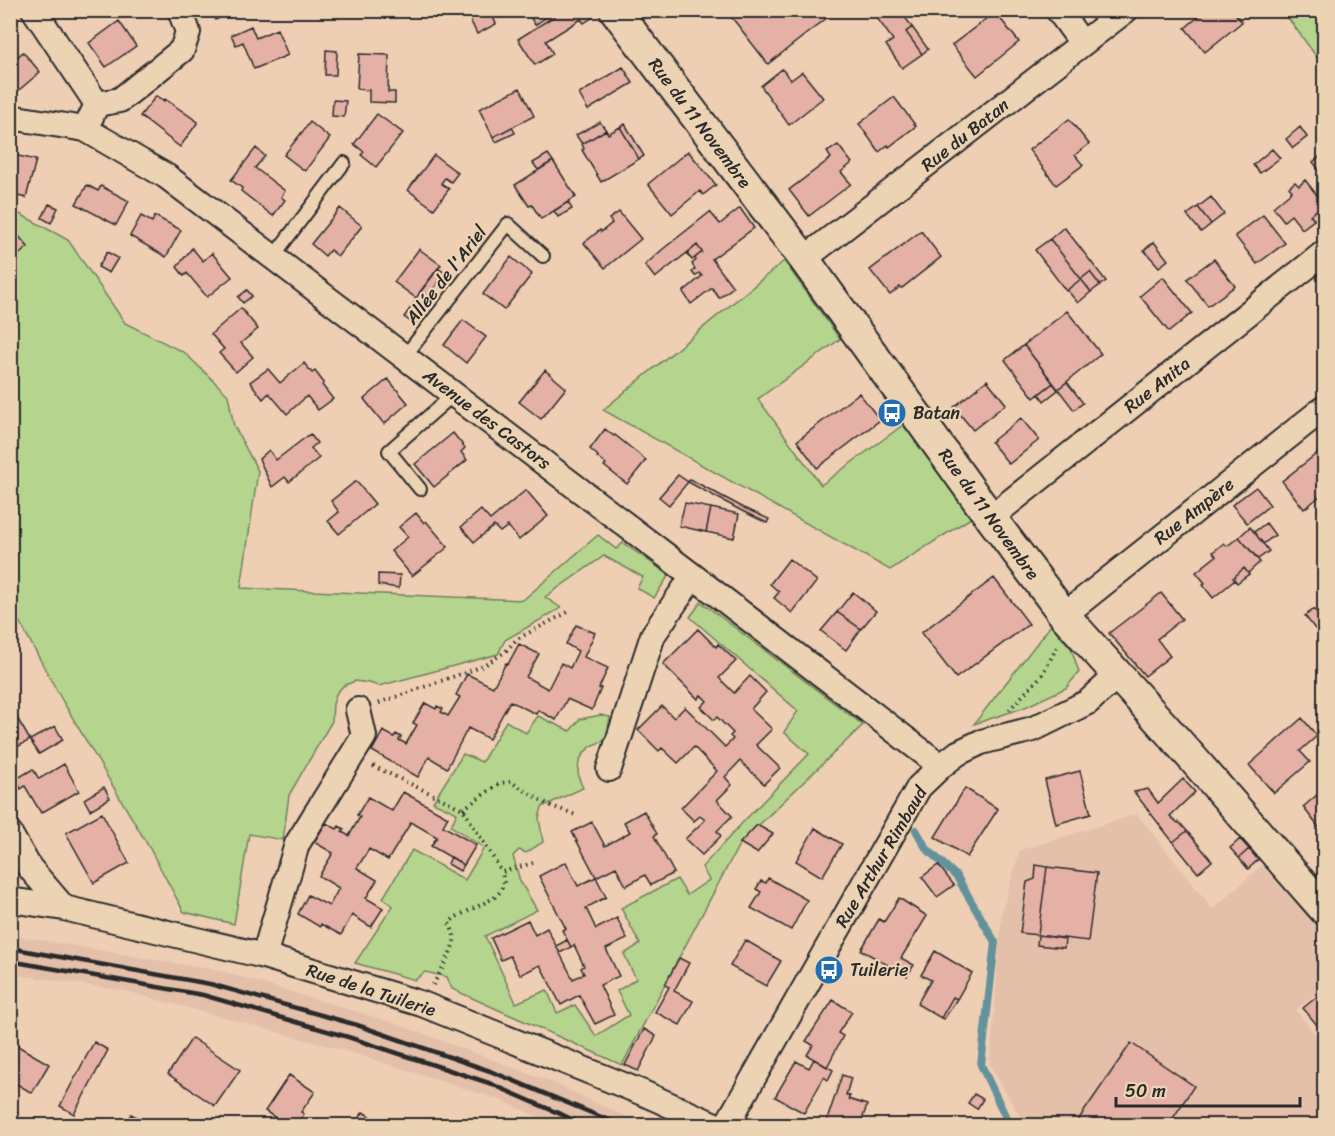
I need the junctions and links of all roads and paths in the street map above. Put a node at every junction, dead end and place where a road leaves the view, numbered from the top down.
1 (34, 10) edge
2 (180, 10) edge
3 (615, 10) edge
4 (1058, 10) edge
5 (1126, 10) edge
6 (1083, 43) junction
7 (97, 104) junction
8 (10, 117) edge
9 (85, 129) junction
10 (344, 163) dead end
11 (1324, 253) edge
12 (543, 256) dead end
13 (273, 257) junction
14 (804, 259) junction
15 (405, 356) junction
16 (454, 394) junction
17 (1324, 408) edge
18 (420, 489) dead end
19 (990, 518) junction
20 (693, 576) junction
21 (568, 612) dead end
22 (1064, 615) junction
23 (1118, 675) junction
24 (358, 710) joint
25 (981, 742) junction
26 (352, 756) junction
27 (941, 766) junction
28 (609, 769) dead end
29 (463, 809) junction
30 (576, 815) dead end
31 (10, 834) edge
32 (533, 863) dead end
33 (502, 872) junction
34 (10, 900) edge
35 (64, 908) junction
36 (1324, 909) edge
37 (264, 956) junction
38 (422, 1004) junction
39 (717, 1125) edge
40 (726, 1125) edge

1 - 7 street
2 - 7 street
3 - 14 street, Rue du 11 Novembre
4 - 6 street
5 - 6 street, Rue du Batan
6 - 14 street, Rue du Batan
7 - 9 street
8 - 9 street, Avenue des Castors
9 - 13 street, Avenue des Castors
10 - 13 lane
11 - 19 street, Rue Anita
12 - 15 lane, Allée de l'Ariel
13 - 15 street, Avenue des Castors
14 - 19 street, Rue du 11 Novembre
15 - 16 street, Avenue des Castors
16 - 18 lane
16 - 20 street, Avenue des Castors
17 - 22 street, Rue Ampère
19 - 22 street, Rue du 11 Novembre
20 - 27 street, Avenue des Castors
20 - 28 street
21 - 24 path
22 - 23 street, Rue du 11 Novembre
22 - 25 path
23 - 25 street, Rue Arthur Rimbaud
23 - 36 street, Rue du 11 Novembre
24 - 26 street
25 - 27 street, Rue Arthur Rimbaud
26 - 29 path
26 - 37 street
27 - 40 street, Rue Arthur Rimbaud
29 - 30 path
29 - 33 path
31 - 35 street
32 - 33 path
33 - 38 path
34 - 35 street, Rue de la Tuilerie
35 - 37 street, Rue de la Tuilerie
37 - 38 street, Rue de la Tuilerie
38 - 39 street, Rue de la Tuilerie

